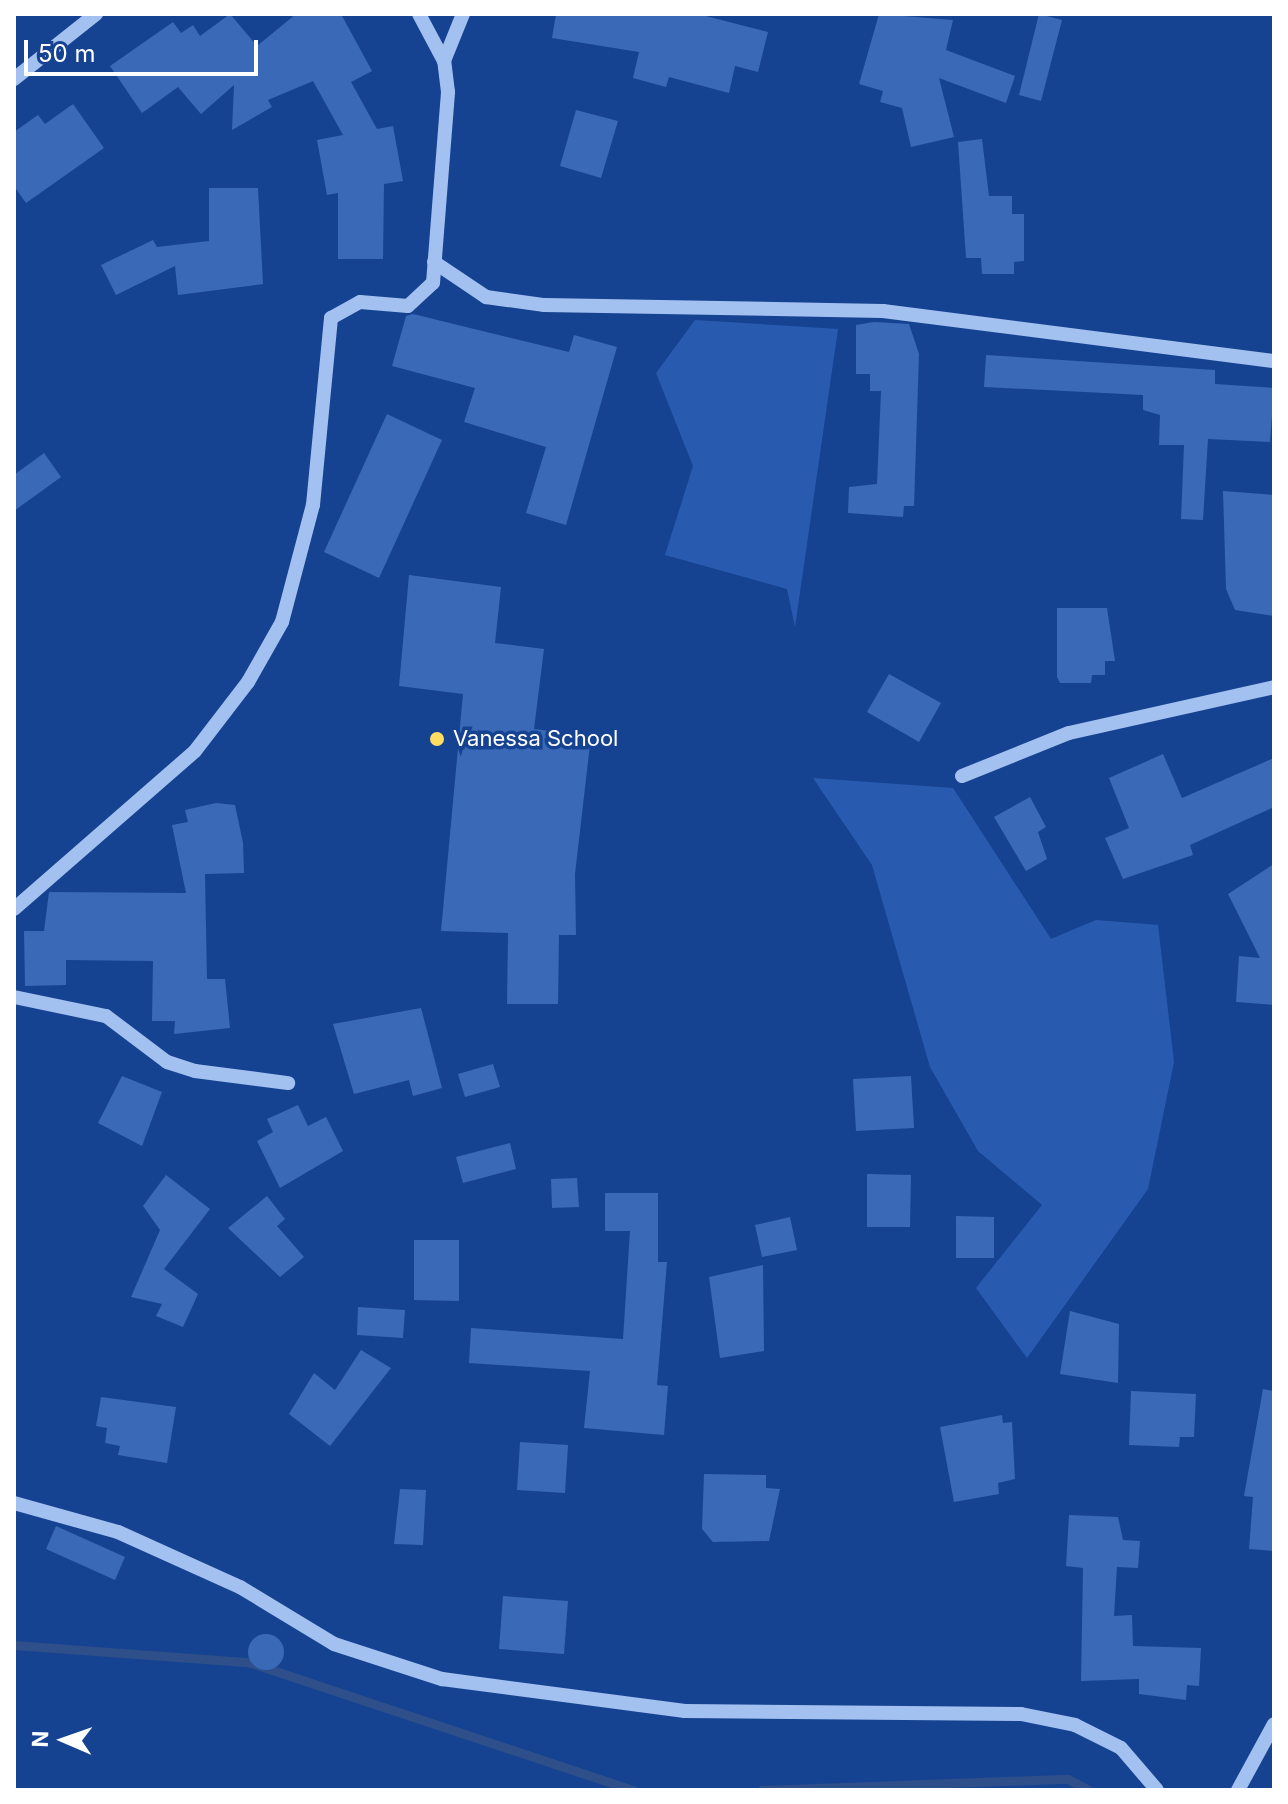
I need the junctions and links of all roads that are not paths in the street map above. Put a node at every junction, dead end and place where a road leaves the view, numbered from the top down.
1 (96, 14) edge
2 (419, 14) edge
3 (463, 14) edge
4 (444, 61) junction
5 (14, 79) edge
6 (434, 262) junction
7 (1274, 361) edge
8 (1274, 687) edge
9 (962, 776) dead end
10 (14, 909) edge
11 (14, 997) edge
12 (288, 1083) dead end
13 (14, 1503) edge
14 (1274, 1724) edge
15 (1157, 1790) edge
16 (1238, 1790) edge

1 - 5 street
2 - 4 street
3 - 4 street
4 - 6 street
6 - 7 street
6 - 10 street
8 - 9 street
11 - 12 street
13 - 15 street
14 - 16 street

